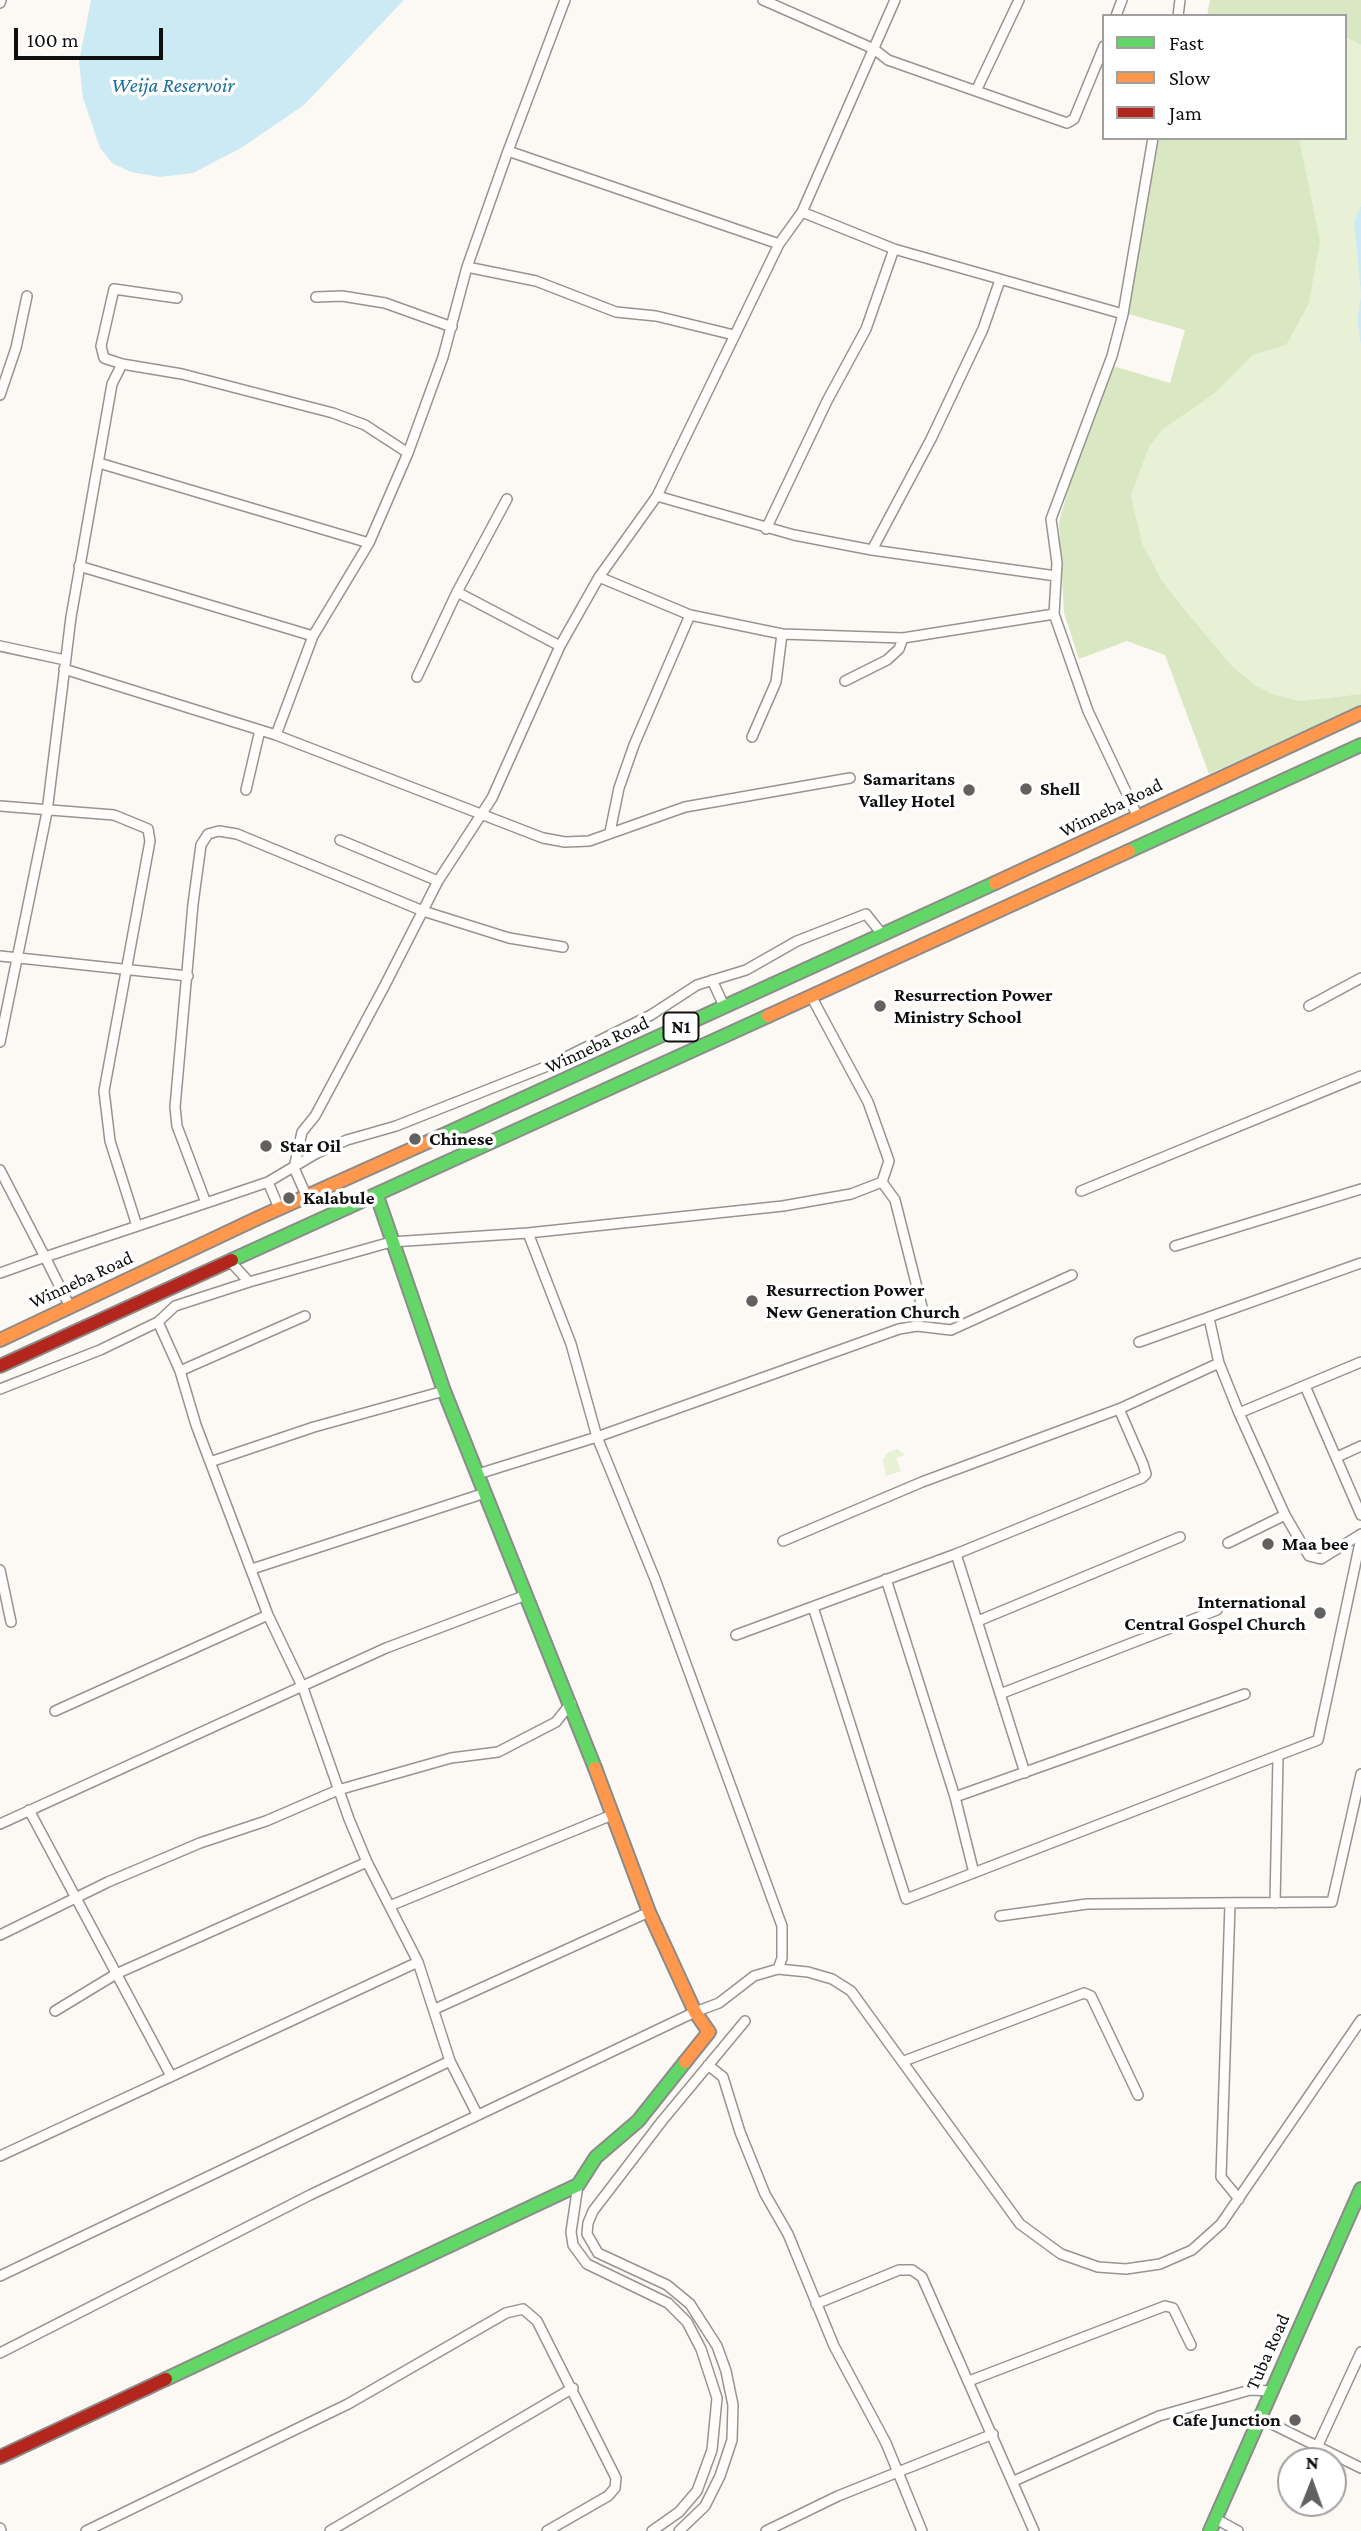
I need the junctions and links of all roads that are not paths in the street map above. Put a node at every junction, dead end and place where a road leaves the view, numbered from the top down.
1 (565, 0) edge
2 (763, 0) edge
3 (895, 0) edge
4 (1019, 0) edge
5 (874, 49) junction
6 (1102, 51) edge
7 (976, 91) junction
8 (1153, 140) edge
9 (508, 150) junction
10 (803, 212) junction
11 (779, 244) junction
12 (894, 249) junction
13 (467, 267) junction
14 (1000, 280) junction
15 (27, 296) dead end
16 (316, 297) dead end
17 (177, 298) dead end
18 (1123, 314) junction
19 (452, 327) junction
20 (734, 335) junction
21 (122, 364) junction
22 (0, 395) edge
23 (408, 453) junction
24 (99, 463) junction
25 (657, 496) junction
26 (507, 499) dead end
27 (766, 529) junction
28 (369, 543) junction
29 (873, 550) junction
30 (79, 566) junction
31 (1056, 576) junction
32 (599, 577) junction
33 (457, 592) junction
34 (1054, 614) junction
35 (690, 615) junction
36 (782, 635) junction
37 (313, 636) junction
38 (903, 638) junction
39 (0, 646) edge
40 (560, 646) junction
41 (64, 665) junction
42 (417, 677) dead end
43 (845, 681) dead end
44 (1361, 713) edge
45 (260, 730) junction
46 (276, 734) junction
47 (752, 737) dead end
48 (1361, 745) edge
49 (850, 778) dead end
50 (1212, 782) junction
51 (246, 790) dead end
52 (0, 806) edge
53 (1224, 807) junction
54 (47, 812) junction
55 (482, 814) junction
56 (1137, 815) junction
57 (610, 832) junction
58 (340, 840) dead end
59 (438, 881) junction
60 (423, 911) junction
61 (881, 933) junction
62 (563, 947) dead end
63 (0, 956) edge
64 (18, 959) junction
65 (124, 969) junction
66 (188, 976) junction
67 (1361, 978) edge
68 (712, 980) junction
69 (811, 996) junction
70 (724, 1006) junction
71 (1309, 1006) dead end
72 (1, 1026) edge
73 (0, 1042) edge
74 (550, 1065) junction
75 (1361, 1076) edge
76 (559, 1083) junction
77 (294, 1168) junction
78 (1, 1177) edge
79 (268, 1182) junction
80 (882, 1182) junction
81 (1361, 1189) edge
82 (1081, 1191) dead end
83 (307, 1196) junction
84 (377, 1196) junction
85 (206, 1203) junction
86 (279, 1209) junction
87 (136, 1226) junction
88 (528, 1233) junction
89 (391, 1242) junction
90 (1175, 1246) dead end
91 (45, 1257) junction
92 (230, 1261) junction
93 (1361, 1263) edge
94 (0, 1273) edge
95 (1072, 1275) dead end
96 (250, 1282) junction
97 (70, 1307) junction
98 (922, 1307) dead end
99 (305, 1316) dead end
100 (1209, 1318) junction
101 (158, 1322) junction
102 (0, 1340) edge
103 (1139, 1342) dead end
104 (1361, 1362) edge
105 (1219, 1363) junction
106 (0, 1366) edge
107 (180, 1371) junction
108 (1305, 1386) junction
109 (0, 1390) edge
110 (444, 1391) junction
111 (1119, 1409) junction
112 (1239, 1413) junction
113 (597, 1437) junction
114 (1361, 1446) edge
115 (1337, 1457) junction
116 (210, 1462) junction
117 (478, 1475) junction
118 (485, 1493) junction
119 (1285, 1515) junction
120 (1361, 1515) edge
121 (1361, 1536) edge
122 (1180, 1537) dead end
123 (783, 1541) dead end
124 (1228, 1543) dead end
125 (956, 1554) junction
126 (251, 1569) junction
127 (0, 1570) edge
128 (886, 1579) junction
129 (526, 1595) junction
130 (813, 1607) junction
131 (1217, 1610) dead end
132 (268, 1615) junction
133 (978, 1621) junction
134 (11, 1622) dead end
135 (736, 1635) dead end
136 (303, 1688) junction
137 (1245, 1693) dead end
138 (1000, 1694) junction
139 (571, 1703) junction
140 (55, 1711) dead end
141 (1278, 1758) junction
142 (1025, 1773) junction
143 (1361, 1774) edge
144 (338, 1790) junction
145 (955, 1797) junction
146 (29, 1810) junction
147 (612, 1815) junction
148 (0, 1824) edge
149 (367, 1862) junction
150 (974, 1873) junction
151 (76, 1898) junction
152 (1275, 1903) junction
153 (1230, 1904) junction
154 (392, 1905) junction
155 (649, 1912) junction
156 (1000, 1916) dead end
157 (0, 1935) edge
158 (418, 1962) junction
159 (778, 1969) junction
160 (116, 1974) junction
161 (435, 2009) junction
162 (55, 2011) dead end
163 (695, 2012) junction
164 (1361, 2020) edge
165 (745, 2021) dead end
166 (450, 2061) junction
167 (904, 2061) junction
168 (708, 2065) junction
169 (171, 2076) junction
170 (1138, 2095) dead end
171 (477, 2114) junction
172 (0, 2156) edge
173 (578, 2185) junction
174 (1361, 2189) edge
175 (1239, 2199) junction
176 (1357, 2209) edge
177 (0, 2276) edge
178 (816, 2304) junction
179 (1191, 2344) dead end
180 (1361, 2352) edge
181 (0, 2353) edge
182 (969, 2381) junction
183 (573, 2388) junction
184 (1272, 2391) junction
185 (1260, 2418) junction
186 (993, 2434) junction
187 (1318, 2445) junction
188 (0, 2457) edge
189 (1361, 2468) edge
190 (895, 2472) junction
191 (1014, 2481) junction
192 (1213, 2525) edge
193 (86, 2531) edge
194 (330, 2531) edge
195 (547, 2531) edge
196 (652, 2531) edge
197 (679, 2531) edge
198 (766, 2531) edge
199 (922, 2531) edge
200 (1034, 2531) edge
201 (1238, 2531) edge

1 - 9 street
2 - 5 street
3 - 5 street
4 - 7 street
5 - 7 street
5 - 10 street
6 - 7 street
8 - 18 street
9 - 11 street
9 - 13 street
10 - 11 street
10 - 12 street
11 - 20 street
12 - 14 street
12 - 27 street
13 - 19 street
13 - 20 street
14 - 18 street
14 - 29 street
15 - 22 street
16 - 19 street
17 - 21 street
18 - 31 street
19 - 23 street
20 - 25 street
21 - 23 street
21 - 24 street
23 - 28 street
24 - 28 street
24 - 30 street
25 - 27 street
25 - 32 street
26 - 33 street
27 - 29 street
28 - 37 street
29 - 31 street
30 - 37 street
30 - 41 street
31 - 34 street
32 - 35 street
32 - 40 street
33 - 40 street
33 - 42 street
34 - 38 street
34 - 56 street
35 - 36 street
35 - 57 street
36 - 38 street
36 - 47 street
37 - 46 street
38 - 43 street
39 - 41 street
40 - 55 street
41 - 45 street
41 - 54 street
44 - 50 main road, Winneba Road / N1
45 - 46 street
45 - 51 street
46 - 55 street
48 - 53 main road, N1
49 - 57 street
50 - 53 main road
50 - 56 main road, Winneba Road / N1
52 - 54 street
53 - 69 main road, N1
54 - 64 street
54 - 65 street
55 - 57 street
55 - 59 street
56 - 61 main road, Winneba Road / N1
58 - 59 street
59 - 60 street
60 - 62 street
60 - 66 street
60 - 77 street
61 - 68 street
61 - 70 main road, Winneba Road / N1
63 - 64 street
64 - 65 street
64 - 72 street
65 - 66 street
65 - 87 street
66 - 85 street
67 - 71 street
68 - 70 street
68 - 74 street
69 - 80 street
69 - 84 main road, N1
70 - 76 main road, Winneba Road / N1
72 - 73 street
74 - 76 street
74 - 77 street
75 - 82 street
76 - 83 main road, Winneba Road / N1
77 - 79 street
77 - 83 street
78 - 91 street
79 - 85 street
79 - 86 street
80 - 88 street
80 - 98 street
81 - 90 street
83 - 86 main road, Winneba Road / N1
84 - 89 main road
84 - 92 main road, N1
85 - 87 street
86 - 97 main road, Winneba Road / N1
87 - 91 street
88 - 89 street
88 - 113 street
89 - 96 street
89 - 110 main road
91 - 94 street
91 - 97 street
92 - 96 street
92 - 106 main road, N1
93 - 100 street
95 - 113 street
96 - 101 street
97 - 102 main road, Winneba Road / N1
99 - 107 street
100 - 103 street
100 - 105 street
101 - 107 street
101 - 109 street
104 - 108 street
105 - 111 street
105 - 112 street
107 - 116 street
108 - 112 street
108 - 115 street
110 - 116 street
110 - 117 main road
111 - 123 street
111 - 125 street
112 - 119 street
113 - 117 street
113 - 159 street
114 - 115 street
115 - 120 street
116 - 126 street
117 - 118 main road
118 - 126 street
118 - 129 main road
119 - 121 street
119 - 124 street
121 - 141 street
122 - 133 street
125 - 128 street
125 - 133 street
126 - 132 street
127 - 134 street
128 - 130 street
128 - 145 street
129 - 136 street
129 - 139 main road
130 - 135 street
130 - 150 street
131 - 138 street
132 - 136 street
132 - 140 street
133 - 138 street
136 - 144 street
136 - 146 street
137 - 142 street
138 - 142 street
139 - 144 street
139 - 147 main road
141 - 150 street
141 - 152 street
142 - 145 street
143 - 152 street
144 - 149 street
144 - 151 street
145 - 150 street
146 - 148 street
146 - 151 street
147 - 154 street
147 - 155 main road
149 - 154 street
149 - 160 street
151 - 157 street
151 - 160 street
152 - 153 street
153 - 156 street
153 - 175 street
154 - 158 street
155 - 161 street
155 - 163 main road
158 - 161 street
158 - 169 street
159 - 163 street
159 - 167 street
160 - 162 street
160 - 169 street
161 - 166 street
163 - 171 street
163 - 173 main road
164 - 175 street
165 - 168 street
166 - 171 street
166 - 177 street
167 - 170 street
167 - 175 street
168 - 178 street
168 - 197 street
169 - 172 street
171 - 181 street
173 - 188 main road
173 - 196 street
174 - 176 main road, Tuba Road
176 - 184 main road, Tuba Road
178 - 182 street
178 - 190 street
179 - 182 street
180 - 187 street
182 - 186 street
183 - 193 street
183 - 194 street
183 - 195 street
184 - 185 main road, Tuba Road
184 - 191 street
185 - 187 street
185 - 192 main road, Tuba Road
186 - 190 street
186 - 191 street
187 - 189 street
190 - 198 street
190 - 199 street
191 - 200 street
192 - 201 street

